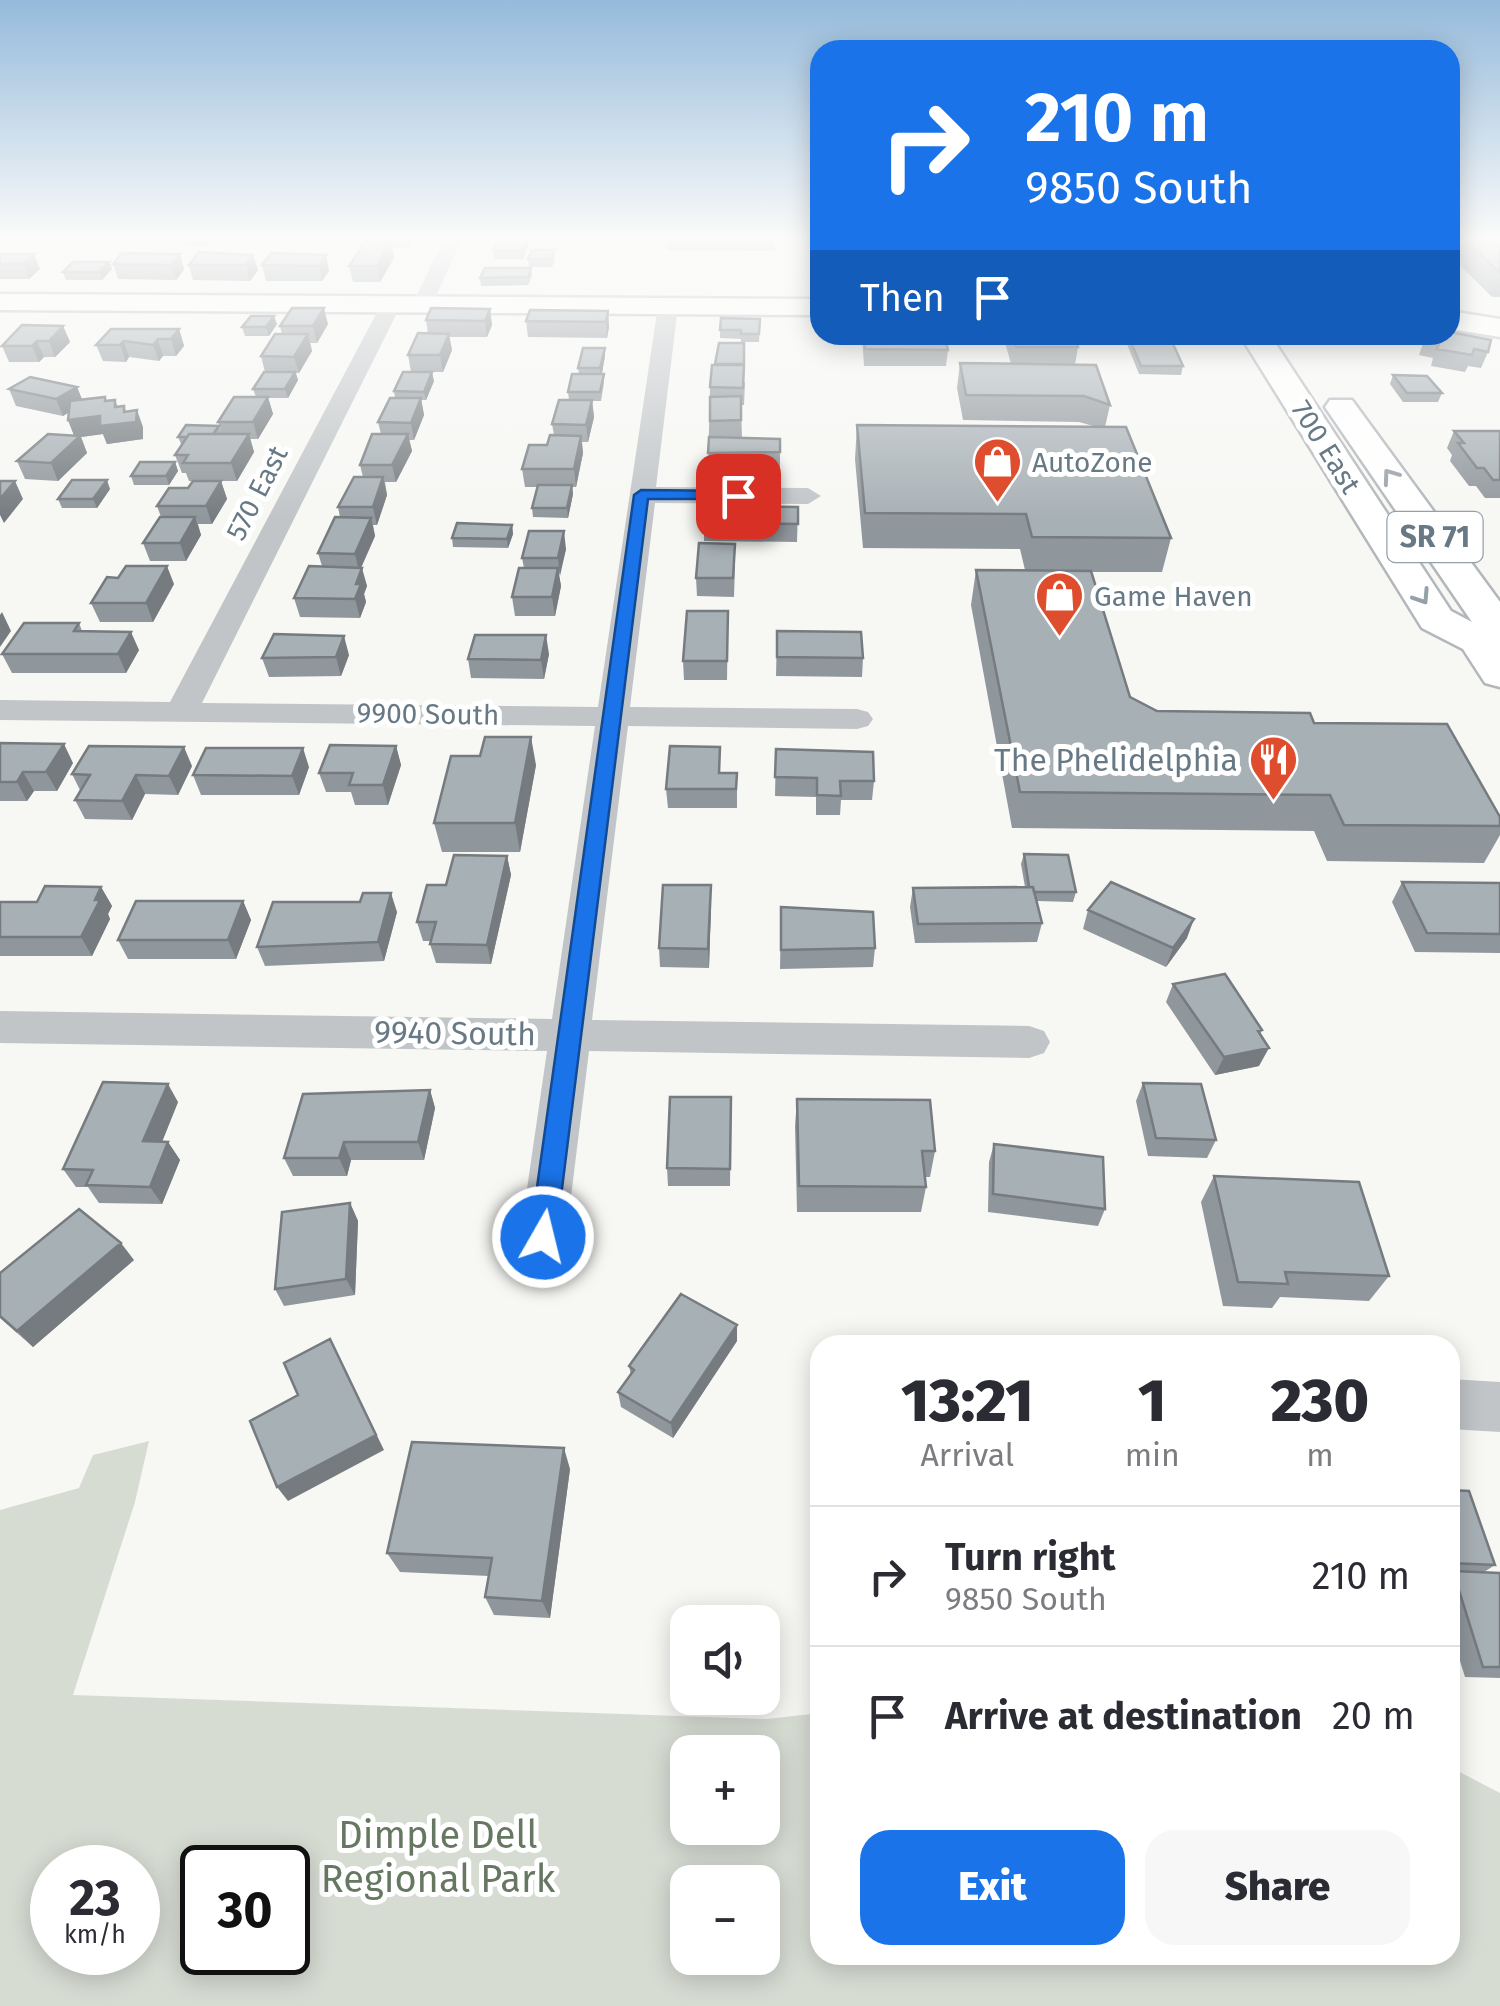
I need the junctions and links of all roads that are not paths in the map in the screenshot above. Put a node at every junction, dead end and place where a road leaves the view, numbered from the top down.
1 (376, 333) edge
2 (664, 333) edge
3 (1261, 345) edge
4 (1322, 379) dead end
5 (641, 495) junction
6 (808, 496) dead end
7 (1493, 652) edge
8 (0, 710) edge
9 (181, 712) junction
10 (613, 716) junction
11 (857, 719) dead end
12 (570, 1035) junction
13 (4, 1036) edge
14 (1030, 1042) dead end
15 (543, 1237) dead end
16 (1460, 1405) edge
17 (1500, 1407) edge

1 - 9 street, 570 East
2 - 5 street
3 -> 7 main road, 700 East / SR 71
7 -> 4 main road, 700 East / SR 71
5 - 6 street
5 - 10 street
8 - 9 street, 9900 South
9 - 10 street, 9900 South
10 - 11 street, 9900 South
10 - 12 street
12 - 13 street, 9940 South
12 - 14 street, 9940 South
12 - 15 street
16 - 17 street

